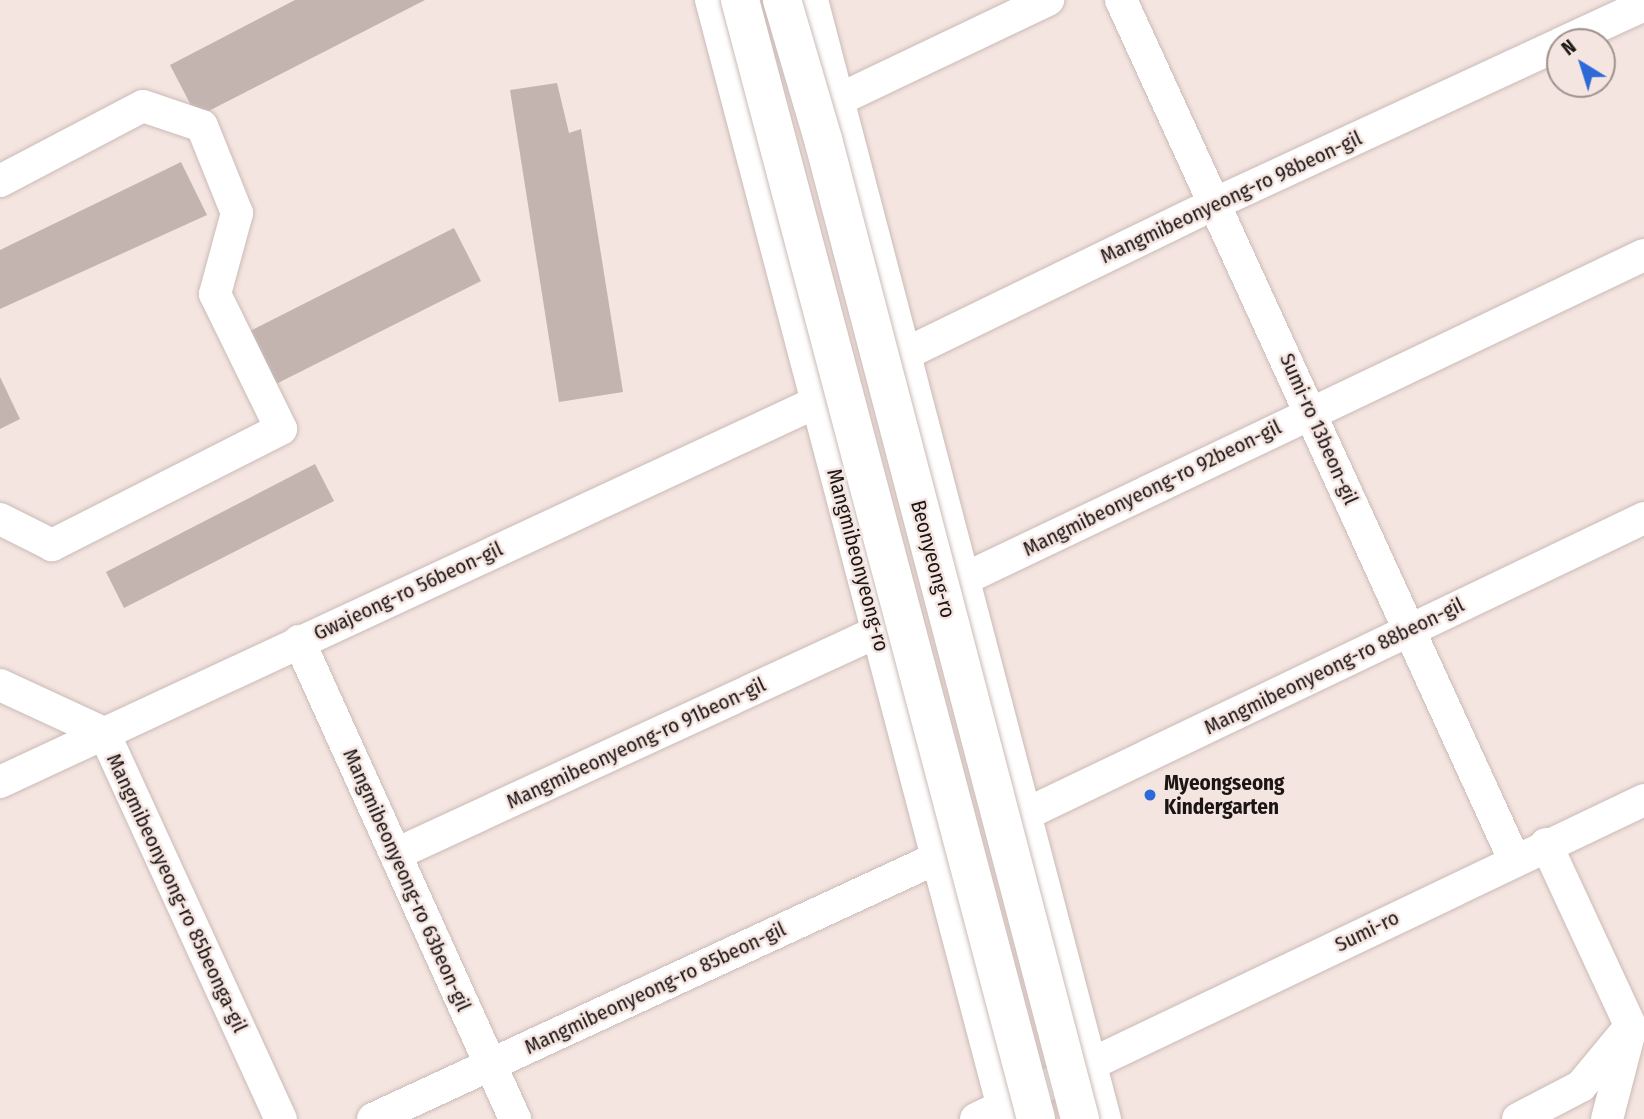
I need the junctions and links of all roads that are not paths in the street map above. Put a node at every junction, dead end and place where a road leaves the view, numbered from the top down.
1 (711, 0) edge
2 (740, 0) edge
3 (782, 0) edge
4 (812, 0) edge
5 (1048, 0) edge
6 (1121, 0) edge
7 (1644, 5) edge
8 (1594, 28) edge
9 (1546, 50) edge
10 (838, 100) junction
11 (0, 181) edge
12 (1216, 202) junction
13 (1644, 256) edge
14 (905, 354) junction
15 (817, 402) junction
16 (1312, 411) junction
17 (1644, 518) edge
18 (0, 519) edge
19 (964, 579) junction
20 (1408, 630) junction
21 (877, 632) junction
22 (299, 642) junction
23 (0, 685) edge
24 (104, 733) junction
25 (0, 782) edge
26 (1644, 800) edge
27 (1026, 814) junction
28 (1546, 844) junction
29 (396, 855) junction
30 (937, 858) junction
31 (1514, 859) junction
32 (1637, 1022) edge
33 (490, 1064) junction
34 (1091, 1065) junction
35 (1005, 1116) edge
36 (281, 1119) edge
37 (373, 1119) edge
38 (515, 1119) edge
39 (1080, 1119) edge
40 (1105, 1119) edge
41 (1518, 1119) edge
42 (1607, 1119) edge

1 - 15 street, Mangmibeonyeong-ro
2 - 35 highway, Beonyeong-ro, bridge
3 - 39 highway, Beonyeong-ro, bridge
4 - 10 street
5 - 10 street
6 - 12 street, Sumi-ro 13beon-gil
7 - 8 street, Mangmibeonyeong-ro 98beon-gil
9 - 12 street, Mangmibeonyeong-ro 98beon-gil
10 - 14 street
11 - 18 street
12 - 14 street, Mangmibeonyeong-ro 98beon-gil
12 - 16 street, Sumi-ro 13beon-gil
13 - 16 street, Mangmibeonyeong-ro 92beon-gil
14 - 19 street
15 - 21 street, Mangmibeonyeong-ro
15 - 22 street, Gwajeong-ro 56beon-gil
16 - 19 street, Mangmibeonyeong-ro 92beon-gil
16 - 20 street, Sumi-ro 13beon-gil
17 - 20 street, Mangmibeonyeong-ro 88beon-gil
19 - 27 street
20 - 27 street, Mangmibeonyeong-ro 88beon-gil
20 - 31 street, Sumi-ro 13beon-gil
21 - 29 street, Mangmibeonyeong-ro 91beon-gil
21 - 30 street, Mangmibeonyeong-ro
22 - 24 street, Gwajeong-ro 56beon-gil
22 - 29 street, Mangmibeonyeong-ro 63beon-gil
23 - 24 street, Mangmibeonyeong-ro 85beonga-gil
24 - 25 street, Gwajeong-ro 56beon-gil
24 - 36 street, Mangmibeonyeong-ro 85beonga-gil
26 - 28 street, Sumi-ro
27 - 34 street
28 - 31 street, Sumi-ro
28 - 32 street
29 - 33 street, Mangmibeonyeong-ro 63beon-gil
30 - 33 street, Mangmibeonyeong-ro 85beon-gil
30 - 35 street, Mangmibeonyeong-ro
31 - 34 street, Sumi-ro
32 - 41 street
32 - 42 street
33 - 37 street, Mangmibeonyeong-ro 85beon-gil
33 - 38 street, Mangmibeonyeong-ro 63beon-gil
34 - 35 street, Sumi-ro
34 - 40 street

